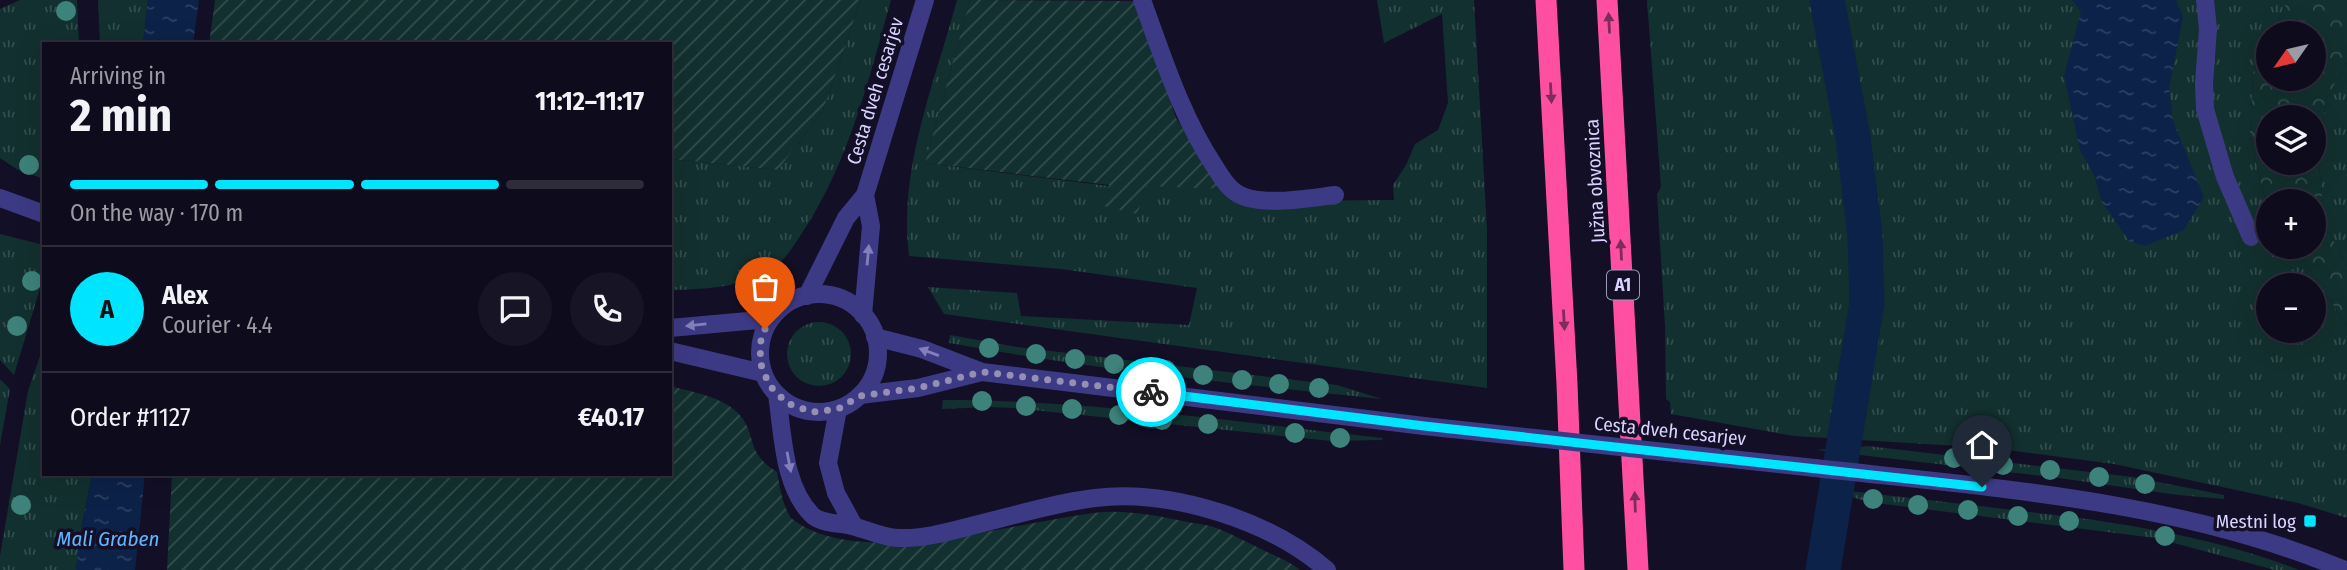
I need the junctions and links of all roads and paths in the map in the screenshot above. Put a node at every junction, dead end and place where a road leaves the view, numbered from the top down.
1 (925, 0) edge
2 (1142, 0) edge
3 (1546, 0) edge
4 (1607, 0) edge
5 (2205, 0) edge
6 (865, 195) junction
7 (1335, 195) dead end
8 (0, 198) edge
9 (41, 213) edge
10 (2251, 237) dead end
11 (807, 296) junction
12 (863, 315) junction
13 (771, 319) junction
14 (672, 328) edge
15 (875, 337) junction
16 (672, 351) edge
17 (982, 372) junction
18 (763, 373) junction
19 (777, 395) junction
20 (860, 396) junction
21 (838, 409) junction
22 (854, 526) junction
23 (1327, 570) edge
24 (1574, 570) edge
25 (1637, 570) edge
26 (2345, 570) edge

1 - 6 street, Cesta dveh cesarjev
2 - 7 street
3 -> 24 highway, Južna obvoznica
25 -> 4 highway, Južna obvoznica / A1
5 - 10 street
6 - 11 street, Cesta dveh cesarjev
12 -> 6 street, Cesta dveh cesarjev
8 - 9 street
11 - 12 street
11 - 13 street
12 - 15 street
13 -> 14 street
13 - 18 street
17 -> 15 street, Cesta dveh cesarjev
15 - 20 street
16 - 18 street
17 - 20 street, Cesta dveh cesarjev
17 - 26 street, Cesta dveh cesarjev, bridge
18 - 19 street
19 - 21 street
19 -> 22 street
20 - 21 street
21 - 22 street
22 - 23 street

